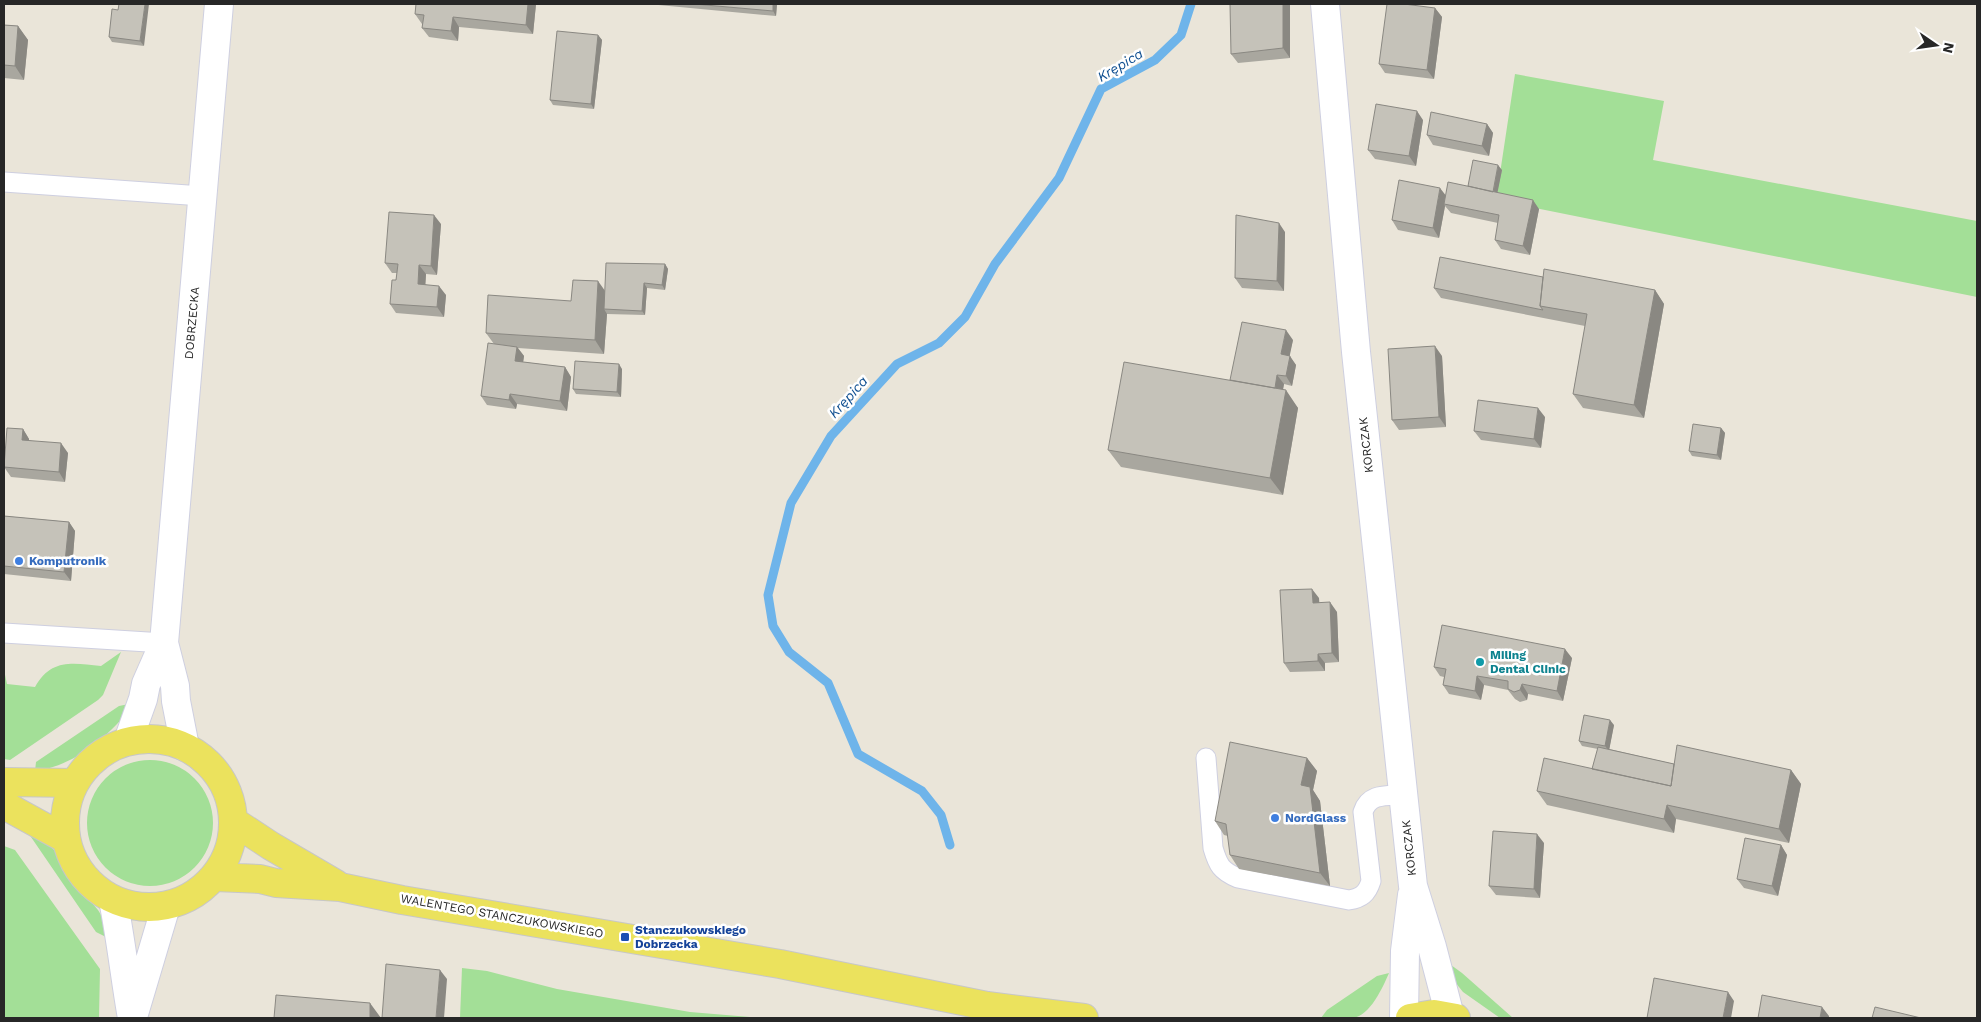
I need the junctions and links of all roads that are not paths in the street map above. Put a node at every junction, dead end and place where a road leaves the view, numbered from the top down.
1 (219, 4) edge
2 (1325, 4) edge
3 (4, 182) edge
4 (202, 196) junction
5 (4, 633) edge
6 (164, 643) junction
7 (128, 741) junction
8 (185, 747) junction
9 (1206, 758) dead end
10 (4, 782) edge
11 (75, 783) junction
12 (1403, 795) junction
13 (4, 805) edge
14 (233, 821) junction
15 (66, 839) junction
16 (214, 877) junction
17 (1413, 886) junction
18 (340, 887) junction
19 (113, 900) junction
20 (166, 906) junction
21 (987, 1006) junction
22 (1453, 1017) edge
23 (132, 1018) edge
24 (1022, 1018) edge
25 (1084, 1018) edge
26 (1404, 1018) edge
27 (1410, 1018) edge

1 - 4 street, DOBRZECKA
2 - 12 street, KORCZAK
3 - 4 lane
4 - 6 street, DOBRZECKA
5 - 6 lane
6 - 7 street
6 - 8 street
7 - 8 main road
7 - 11 main road
8 - 14 main road
9 - 12 lane
10 - 11 main road
11 - 15 main road
12 - 17 street, KORCZAK
13 - 15 main road
14 - 16 main road
14 - 18 main road
15 - 19 main road
16 - 18 main road
16 - 20 main road
17 - 22 street, KORCZAK
17 - 26 street, KORCZAK
18 - 21 main road, WALENTEGO STANCZUKOWSKIEGO
19 - 20 main road
19 - 23 street
20 - 23 street
21 - 24 main road, WALENTEGO STANCZUKOWSKIEGO
21 - 25 main road, WALENTEGO STANCZUKOWSKIEGO
22 - 27 main road

